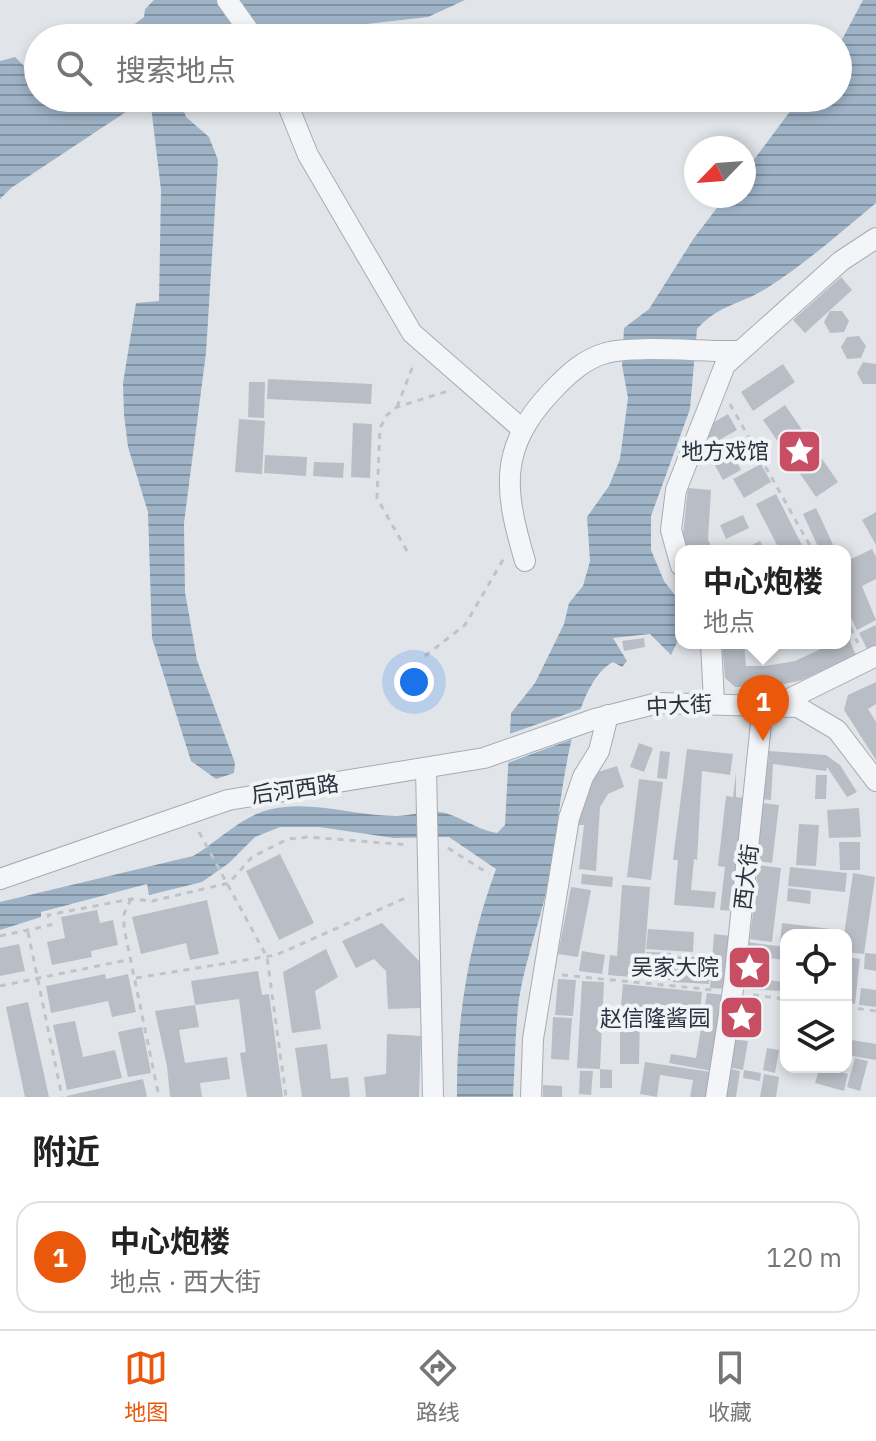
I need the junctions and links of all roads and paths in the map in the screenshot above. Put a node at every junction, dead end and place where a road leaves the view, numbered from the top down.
1 (227, 0) edge
2 (244, 24) edge
3 (291, 112) edge
4 (876, 238) edge
5 (422, 344) junction
6 (735, 351) junction
7 (468, 384) junction
8 (714, 387) junction
9 (397, 407) junction
10 (522, 429) junction
11 (517, 534) junction
12 (810, 545) edge
13 (407, 551) dead end
14 (675, 551) edge
15 (525, 561) dead end
16 (851, 626) edge
17 (711, 649) edge
18 (425, 656) dead end
19 (871, 658) edge
20 (714, 702) junction
21 (770, 704) junction
22 (601, 717) junction
23 (426, 769) junction
24 (876, 781) edge
25 (189, 815) junction
26 (429, 844) junction
27 (489, 874) dead end
28 (0, 879) edge
29 (229, 883) junction
30 (431, 887) junction
31 (131, 899) junction
32 (27, 931) junction
33 (0, 936) edge
34 (267, 957) junction
35 (132, 959) junction
36 (542, 973) junction
37 (37, 978) junction
38 (136, 978) junction
39 (0, 986) edge
40 (733, 992) junction
41 (780, 998) edge
42 (852, 1008) edge
43 (876, 1011) edge
44 (62, 1097) edge
45 (159, 1097) edge
46 (286, 1097) edge
47 (433, 1097) edge
48 (531, 1097) edge
49 (716, 1097) edge

1 - 2 street
3 - 5 street
4 - 6 street
5 - 7 street
5 - 9 path
6 - 8 street
6 - 10 street
7 - 9 path
7 - 10 street
8 - 12 path
8 - 14 street
9 - 13 path
10 - 11 street
11 - 15 street
11 - 18 path
16 - 19 path
17 - 20 street
19 - 21 street
20 - 21 street, 中大街
20 - 22 street, 中大街
21 - 24 street, 中大街
21 - 40 street, 西大街
22 - 23 street, 后河西路
22 - 36 street
23 - 25 street, 后河西路
23 - 26 street
25 - 28 street, 后河西路
25 - 29 path
26 - 27 path
26 - 29 path
26 - 30 street
29 - 31 path
29 - 34 path
30 - 34 path
30 - 47 street
31 - 32 path
31 - 35 path
32 - 33 path
32 - 37 path
34 - 38 path
34 - 46 path
35 - 37 path
35 - 38 path
36 - 40 path
36 - 48 street
37 - 39 path
37 - 44 path
38 - 45 path
40 - 41 path
40 - 49 street, 西大街
42 - 43 path

